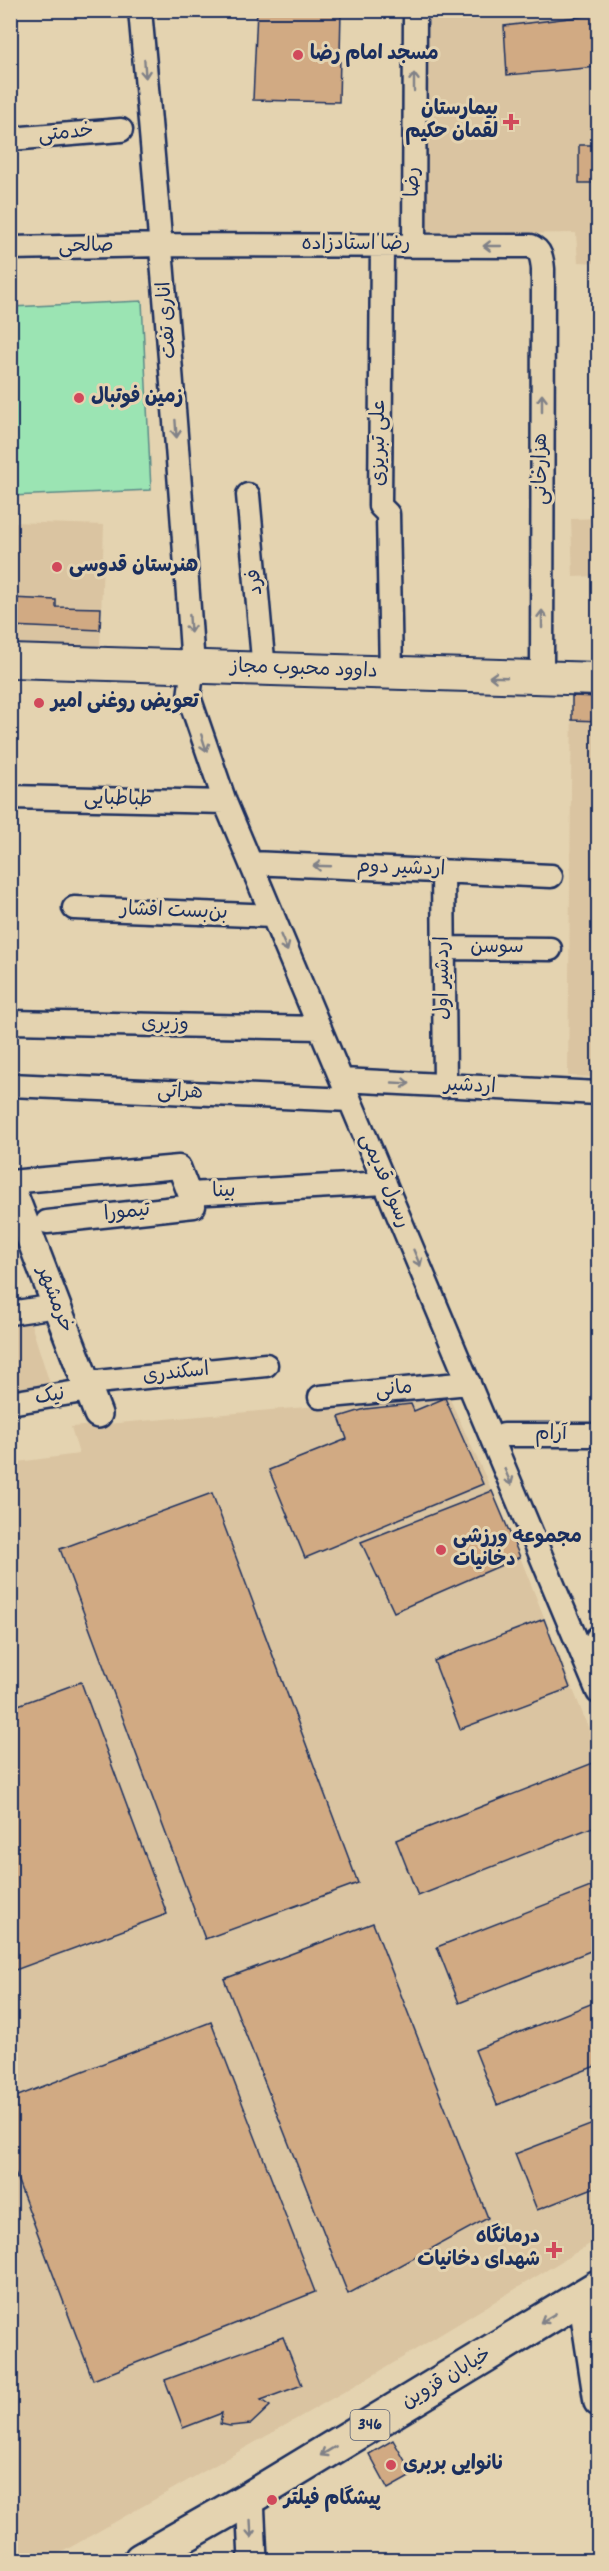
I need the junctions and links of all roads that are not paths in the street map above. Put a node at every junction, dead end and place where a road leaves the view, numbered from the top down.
1 (140, 10) edge
2 (415, 10) edge
3 (121, 130) dead end
4 (10, 139) edge
5 (162, 245) junction
6 (382, 245) junction
7 (414, 245) junction
8 (10, 248) edge
9 (542, 260) joint
10 (248, 495) dead end
11 (10, 661) edge
12 (193, 666) junction
13 (264, 670) junction
14 (391, 674) junction
15 (542, 678) junction
16 (598, 679) edge
17 (10, 797) edge
18 (225, 802) junction
19 (251, 863) junction
20 (443, 871) junction
21 (551, 876) dead end
22 (74, 908) dead end
23 (273, 916) junction
24 (444, 948) junction
25 (550, 949) dead end
26 (10, 1022) edge
27 (320, 1028) junction
28 (10, 1085) edge
29 (445, 1086) junction
30 (346, 1090) junction
31 (598, 1093) edge
32 (385, 1183) junction
33 (190, 1194) junction
34 (13, 1195) edge
35 (47, 1222) dead end
36 (57, 1305) junction
37 (10, 1313) edge
38 (266, 1365) dead end
39 (469, 1383) junction
40 (91, 1396) junction
41 (320, 1397) dead end
42 (10, 1403) edge
43 (504, 1435) dead end
44 (598, 1435) edge
45 (598, 1692) edge
46 (590, 2292) edge
47 (598, 2402) edge
48 (250, 2498) junction
49 (141, 2560) edge
50 (253, 2560) edge

1 -> 5 street, اناری تفت
7 -> 2 street, رضا
3 - 4 street, خدمتی
5 - 6 street, رضا استادزاده
5 - 8 street, صالحی
5 -> 12 street, اناری تفت
6 - 7 street, رضا استادزاده
6 - 14 street, علی تبریزی
9 -> 7 street, رضا استادزاده
15 -> 9 street, هزارخانی
10 - 13 street, فرد
11 - 12 main road, داوود محبوب مجاز
12 - 13 main road, داوود محبوب مجاز
12 -> 18 street, رسول قدیمی
13 - 14 main road, داوود محبوب مجاز
15 -> 14 main road, داوود محبوب مجاز
15 - 16 main road, داوود محبوب مجاز
17 - 18 street, طباطبایی
18 - 19 street, رسول قدیمی
20 -> 19 street, اردشیر دوم
19 - 23 street, رسول قدیمی
20 - 21 street, اردشیر دوم
20 - 24 street, اردشیر اول
22 - 23 street, بن‌بست افشار
23 -> 27 street, رسول قدیمی
24 - 25 street, سوسن
24 - 29 street, اردشیر اول
26 - 27 street, وزیری
27 - 30 street, رسول قدیمی
28 - 30 street, هراتی
30 -> 29 street, اردشیر
29 - 31 street, اردشیر
30 - 32 street, رسول قدیمی
32 - 33 street, بینا
32 -> 39 street, رسول قدیمی
33 - 34 street, بینا
33 - 35 street, تیمورا
34 - 36 street, خرمشهر
36 - 37 street
36 - 40 street, خرمشهر
38 - 40 street, اسکندری
39 - 41 street, مانی
39 -> 45 street, رسول قدیمی
40 - 42 street, نیک
43 - 44 street, آرام
46 - 47 street
46 -> 48 main road, خیابان قزوین / 346
48 - 49 main road, خیابان قزوین / 346
48 -> 50 street

